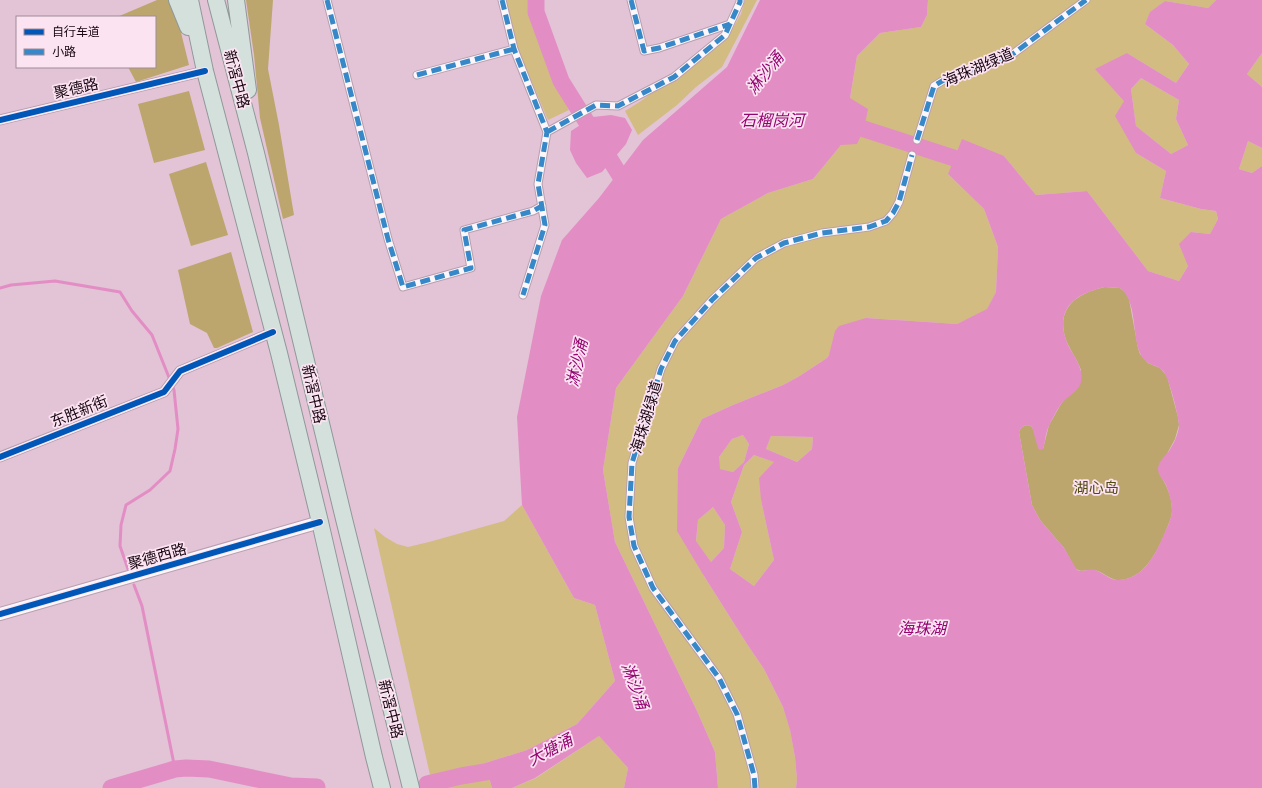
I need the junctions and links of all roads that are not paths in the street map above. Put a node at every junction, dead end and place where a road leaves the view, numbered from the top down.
1 (177, 0) edge
2 (190, 0) edge
3 (216, 0) edge
4 (233, 0) edge
5 (236, 0) edge
6 (327, 0) edge
7 (502, 0) edge
8 (631, 0) edge
9 (740, 0) edge
10 (1086, 0) edge
11 (730, 24) junction
12 (242, 40) junction
13 (514, 49) junction
14 (205, 71) junction
15 (417, 75) dead end
16 (0, 120) edge
17 (547, 132) junction
18 (917, 140) dead end
19 (256, 153) junction
20 (912, 155) dead end
21 (542, 206) junction
22 (523, 295) dead end
23 (273, 332) junction
24 (0, 457) edge
25 (320, 522) junction
26 (0, 614) edge
27 (382, 788) edge
28 (411, 788) edge
29 (755, 788) edge

1 - 14 highway
2 - 14 highway, 新滘中路
3 - 19 highway, 新滘中路
4 - 12 highway
5 - 12 highway
6 - 21 street
7 - 13 street
8 - 11 street
9 - 11 street
10 - 18 street, 海珠湖绿道
11 - 17 street
12 - 19 highway
13 - 15 street
13 - 17 street
14 - 16 street, 聚德路
14 - 23 highway, 新滘中路
17 - 21 street
19 - 28 highway, 新滘中路
20 - 29 street, 海珠湖绿道
21 - 22 street
23 - 24 street, 东胜新街
23 - 25 highway, 新滘中路
25 - 26 street, 聚德西路
25 - 27 highway, 新滘中路

